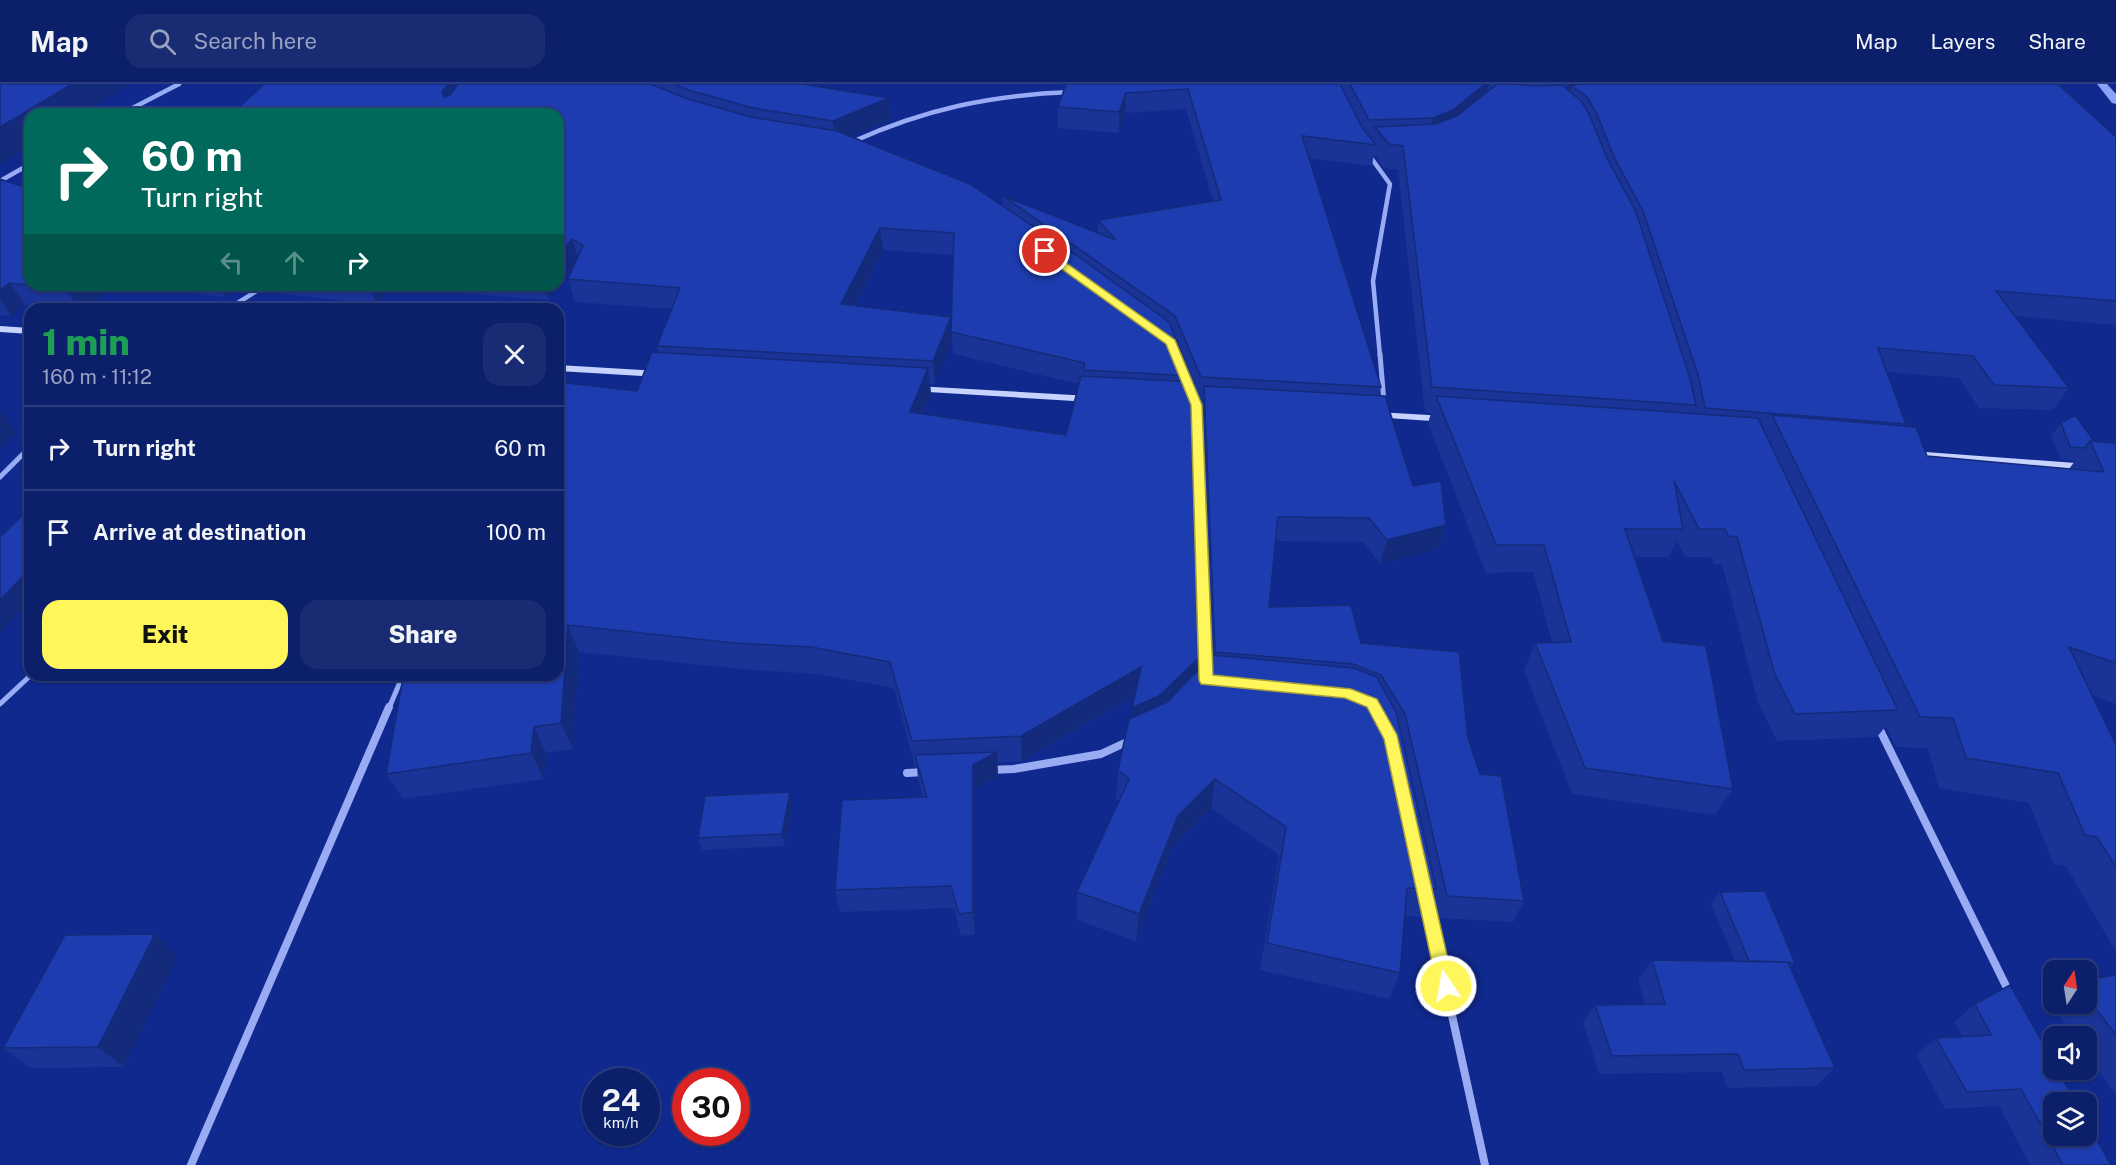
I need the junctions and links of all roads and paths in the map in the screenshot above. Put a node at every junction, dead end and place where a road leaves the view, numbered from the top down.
1 (179, 84) edge
2 (1074, 92) edge
3 (133, 108) edge
4 (850, 144) edge
5 (1362, 146) edge
6 (24, 167) edge
7 (0, 181) edge
8 (256, 291) edge
9 (238, 303) edge
10 (0, 329) edge
11 (24, 331) edge
12 (564, 368) edge
13 (676, 375) edge
14 (1188, 384) edge
15 (901, 388) edge
16 (1102, 399) edge
17 (1185, 404) edge
18 (1197, 405) junction
19 (1208, 405) edge
20 (1361, 414) edge
21 (1385, 415) junction
22 (1455, 420) edge
23 (24, 453) edge
24 (1902, 453) edge
25 (2116, 470) edge
26 (0, 477) edge
27 (1206, 680) edge
28 (25, 681) edge
29 (400, 681) edge
30 (0, 704) edge
31 (1874, 718) edge
32 (1141, 736) edge
33 (978, 770) edge
34 (931, 772) edge
35 (907, 773) dead end
36 (1425, 888) edge
37 (2013, 999) edge
38 (191, 1165) edge
39 (1485, 1165) edge

1 - 3 street
2 - 4 street
5 - 21 street
6 - 7 street
8 - 9 street
10 - 11 street
12 - 13 street
14 - 18 street
15 - 16 street
17 - 18 street
18 - 19 street
18 - 27 street
20 - 21 street
21 - 22 street
23 - 26 street
24 - 25 street
28 - 30 street
29 - 38 street
31 - 37 street
32 - 33 street
34 - 35 street
36 - 39 street

